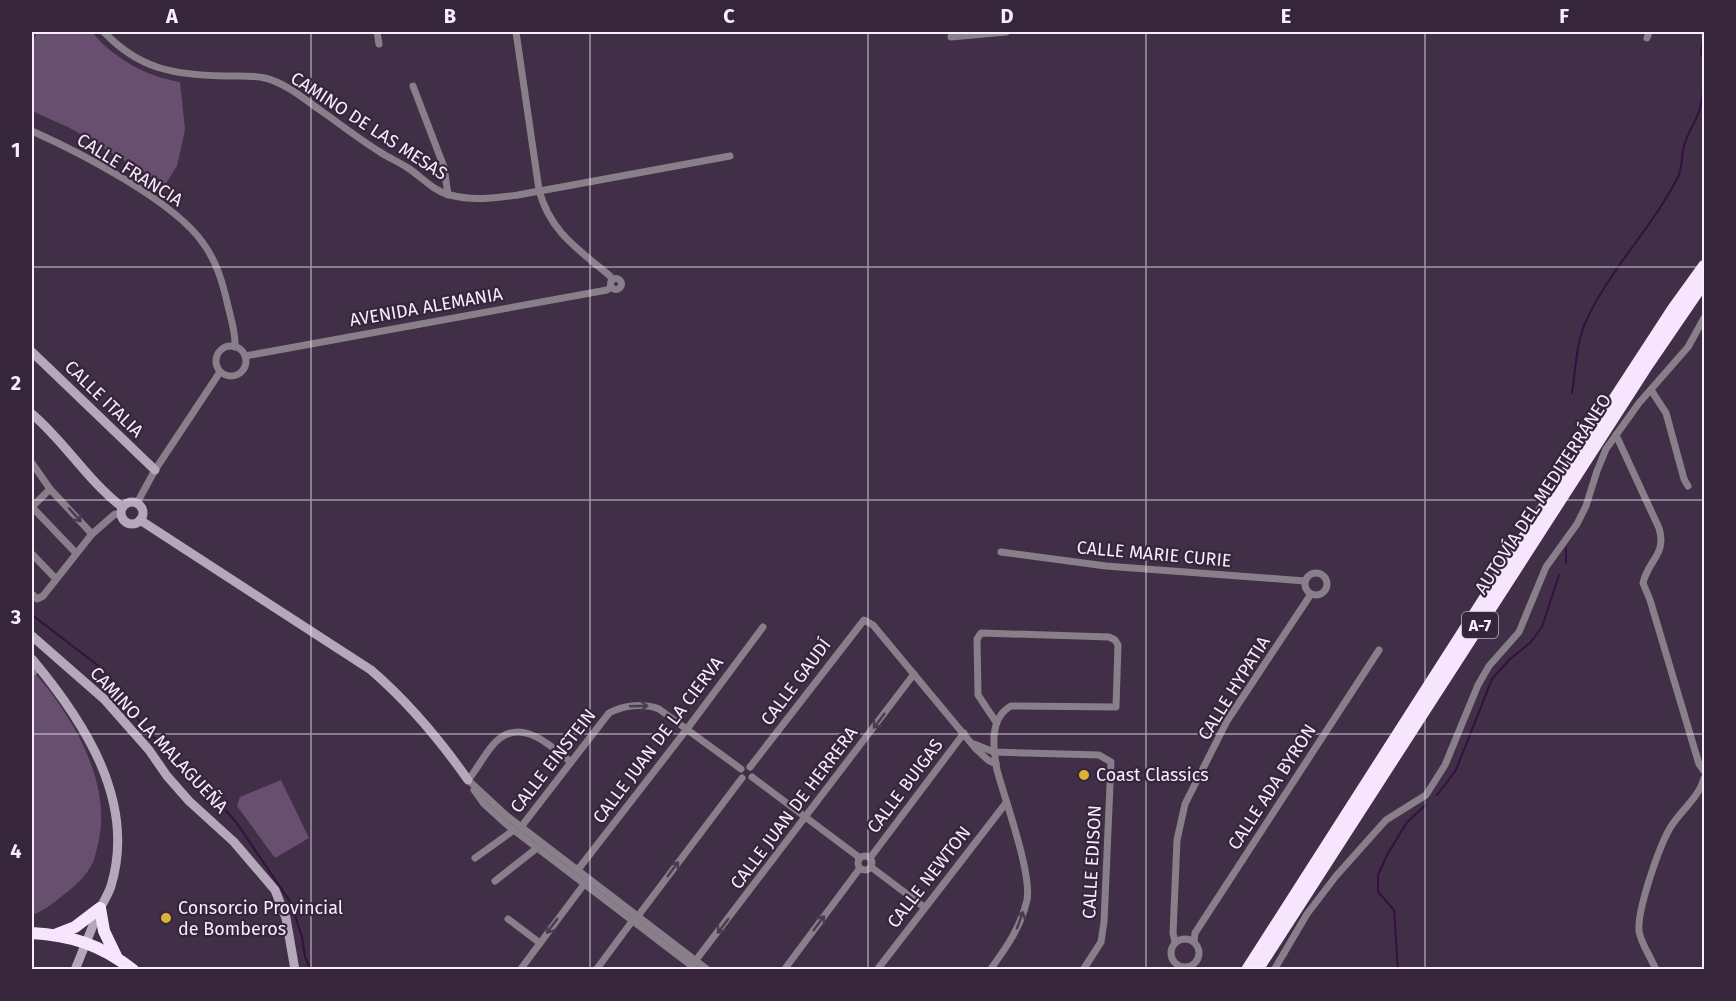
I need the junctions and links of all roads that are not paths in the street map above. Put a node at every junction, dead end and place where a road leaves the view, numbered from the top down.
1 (104, 32) edge
2 (377, 32) edge
3 (516, 32) edge
4 (1006, 32) edge
5 (951, 37) dead end
6 (379, 44) dead end
7 (413, 86) dead end
8 (32, 131) edge
9 (730, 156) dead end
10 (539, 190) junction
11 (448, 195) junction
12 (1704, 266) edge
13 (1704, 282) edge
14 (1704, 318) edge
15 (235, 347) junction
16 (245, 356) junction
17 (33, 357) edge
18 (220, 372) junction
19 (1651, 390) junction
20 (32, 414) edge
21 (1616, 435) junction
22 (32, 463) edge
23 (154, 470) junction
24 (1688, 486) dead end
25 (50, 489) junction
26 (137, 503) junction
27 (32, 507) edge
28 (122, 511) junction
29 (140, 520) junction
30 (92, 534) junction
31 (1001, 552) dead end
32 (76, 553) junction
33 (32, 555) edge
34 (56, 579) junction
35 (1305, 581) junction
36 (1311, 594) junction
37 (34, 597) edge
38 (763, 627) dead end
39 (32, 636) edge
40 (1378, 650) dead end
41 (32, 659) edge
42 (35, 671) edge
43 (914, 674) junction
44 (996, 722) junction
45 (687, 729) junction
46 (964, 733) junction
47 (971, 742) junction
48 (994, 752) junction
49 (571, 762) junction
50 (996, 764) junction
51 (750, 767) junction
52 (741, 769) junction
53 (1704, 771) edge
54 (752, 777) junction
55 (742, 778) junction
56 (1704, 778) edge
57 (468, 780) junction
58 (1006, 802) junction
59 (806, 817) junction
60 (517, 828) junction
61 (537, 848) junction
62 (475, 858) dead end
63 (860, 858) junction
64 (870, 858) junction
65 (871, 867) junction
66 (860, 868) junction
67 (576, 869) junction
68 (495, 881) dead end
69 (585, 883) junction
70 (603, 889) junction
71 (924, 907) junction
72 (100, 908) junction
73 (636, 918) junction
74 (508, 919) dead end
75 (32, 933) edge
76 (56, 934) junction
77 (1194, 941) junction
78 (86, 942) junction
79 (1175, 942) junction
80 (540, 943) junction
81 (116, 957) junction
82 (694, 966) edge
83 (1176, 967) edge
84 (75, 969) edge
85 (133, 969) edge
86 (296, 969) edge
87 (520, 969) edge
88 (596, 969) edge
89 (703, 969) edge
90 (708, 969) edge
91 (784, 969) edge
92 (877, 969) edge
93 (990, 969) edge
94 (1083, 969) edge
95 (1245, 969) edge
96 (1257, 969) edge
97 (1274, 969) edge
98 (1656, 969) edge

1 - 11 street, CAMINO DE LAS MESAS
2 - 6 street
3 - 10 street
4 - 5 street
7 - 11 street
8 - 15 street, CALLE FRANCIA
9 - 10 street, CAMINO DE LAS MESAS
10 - 11 street, CAMINO DE LAS MESAS
10 - 16 street, AVENIDA ALEMANIA
12 - 95 highway, AUTOVÍA DEL MEDITERRÁNEO / A-7
13 - 96 highway, AUTOVÍA DEL MEDITERRÁNEO / A-7
14 - 19 street
15 - 16 street
15 - 18 street
16 - 18 street
17 - 23 street, CALLE ITALIA
18 - 23 street
19 - 21 street
19 - 24 street
20 - 28 street
21 - 53 street
21 - 97 street
22 - 25 street
23 - 26 street
25 - 27 street
25 -> 30 street
26 - 28 street
26 - 29 street
27 - 32 street
28 - 29 street
28 - 30 street
29 - 57 street
30 - 32 street
31 - 35 street, CALLE MARIE CURIE
32 - 34 street
33 - 34 street
34 - 37 street
35 - 36 street
35 - 36 street
36 - 79 street, CALLE HYPATIA
38 - 45 street, CALLE JUAN DE LA CIERVA
39 - 86 street, CAMINO LA MALAGUEÑA
40 - 77 street, CALLE ADA BYRON
41 - 42 street
42 - 72 street
43 - 46 street
43 - 51 street, CALLE GAUDÍ
43 -> 59 street, CALLE JUAN DE HERRERA
44 - 44 street
44 - 48 street
49 -> 45 street, CALLE EINSTEIN
45 - 52 street
45 - 67 street, CALLE JUAN DE LA CIERVA
46 - 47 street
46 - 64 street, CALLE BUIGAS
47 - 48 street
47 - 50 street
48 - 50 street
48 - 94 street, CALLE EDISON
49 - 57 street
49 - 60 street, CALLE EINSTEIN
50 - 58 street
51 - 52 street
51 - 54 street
52 - 55 street
54 - 55 street
54 - 59 street
73 -> 55 street
56 - 98 street
57 - 60 street
57 - 60 street
58 - 71 street, CALLE NEWTON
93 -> 58 street
59 - 63 street
59 -> 82 street, CALLE JUAN DE HERRERA
60 - 61 street
60 - 62 street, CALLE EINSTEIN
60 - 67 street
61 - 68 street
61 - 69 street
63 - 64 street
63 - 66 street
64 - 65 street
65 - 66 street
65 - 71 street
91 -> 66 street
67 - 70 street
69 - 70 street
69 - 73 street
69 -> 80 street
70 - 73 street
71 - 92 street, CALLE NEWTON
72 - 76 highway
72 - 78 street
72 - 81 highway
73 - 82 street
73 - 88 street
74 - 80 street
75 - 76 highway
76 - 78 highway
77 - 79 street
77 - 83 street
78 - 81 highway
78 - 84 street
79 - 83 street
80 - 87 street
81 - 85 highway
82 - 89 street
82 - 90 street

